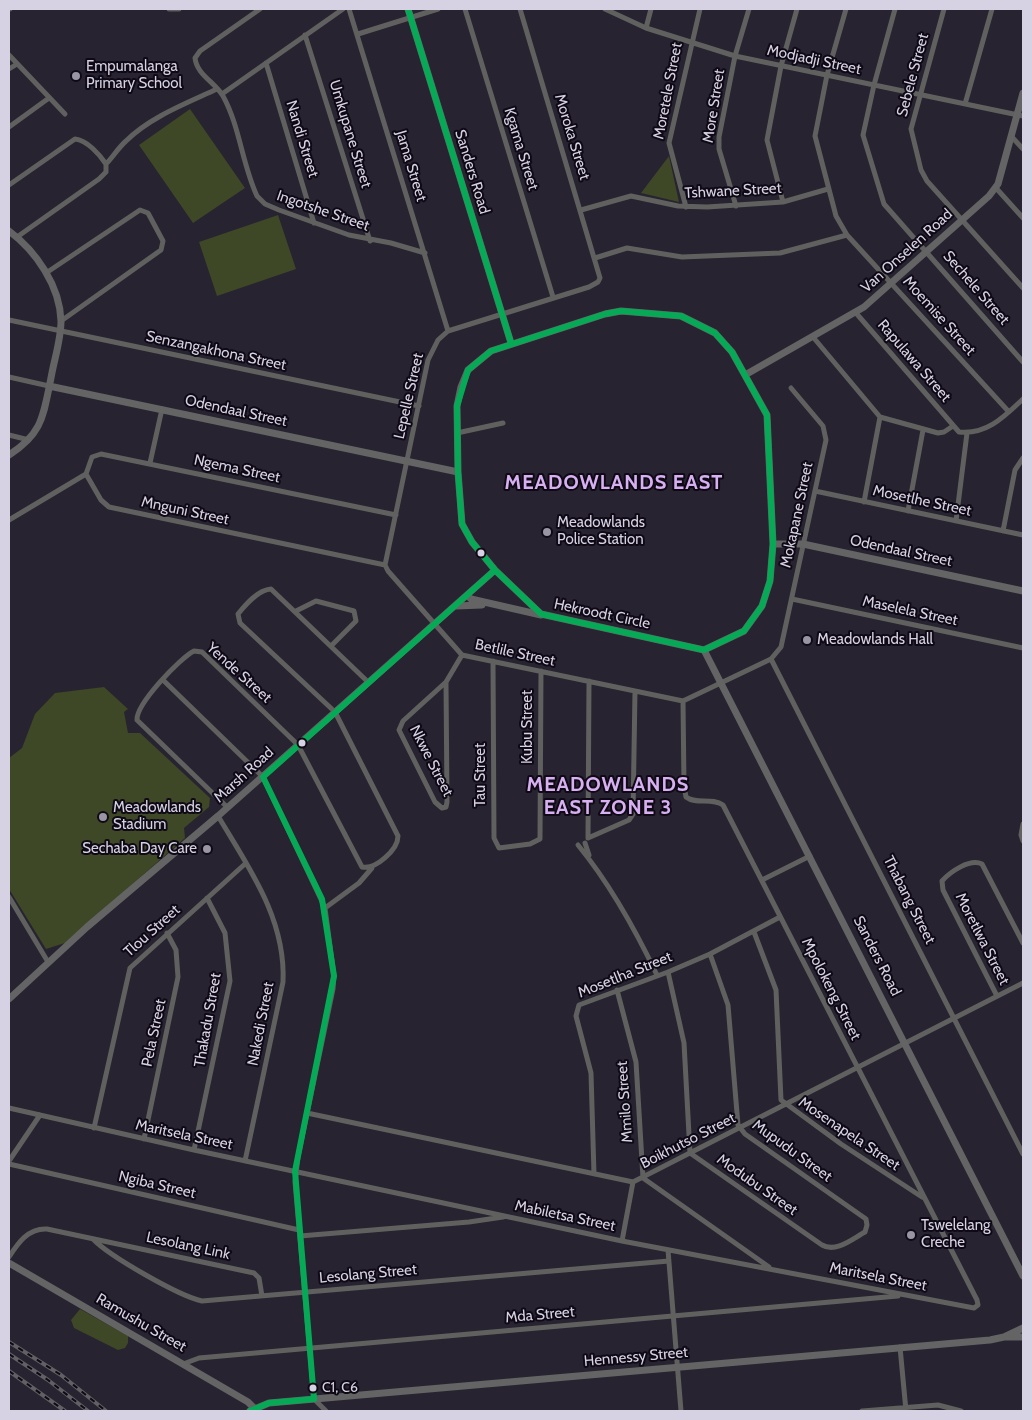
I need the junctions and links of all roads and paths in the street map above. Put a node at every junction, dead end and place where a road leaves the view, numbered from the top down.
1 (169, 9) edge
2 (178, 9) edge
3 (260, 9) edge
4 (343, 9) edge
5 (349, 9) edge
6 (408, 9) edge
7 (438, 9) edge
8 (466, 9) edge
9 (520, 9) edge
10 (605, 9) edge
11 (651, 9) edge
12 (700, 9) edge
13 (749, 9) edge
14 (797, 9) edge
15 (846, 9) edge
16 (895, 9) edge
17 (944, 9) edge
18 (992, 9) edge
19 (410, 17) junction
20 (646, 28) junction
21 (358, 34) junction
22 (306, 35) junction
23 (691, 42) junction
24 (9, 55) edge
25 (735, 56) junction
26 (266, 63) junction
27 (16, 64) junction
28 (781, 66) junction
29 (9, 69) edge
30 (828, 75) junction
31 (874, 85) junction
32 (217, 89) junction
33 (1023, 93) edge
34 (222, 94) junction
35 (920, 94) junction
36 (50, 98) junction
37 (965, 104) junction
38 (65, 114) dead end
39 (1020, 115) edge
40 (9, 127) edge
41 (1011, 136) junction
42 (1023, 149) edge
43 (106, 164) junction
44 (9, 184) edge
45 (996, 188) junction
46 (828, 189) junction
47 (783, 202) junction
48 (736, 206) junction
49 (686, 207) junction
50 (581, 210) junction
51 (1023, 218) edge
52 (962, 220) junction
53 (314, 223) junction
54 (9, 231) edge
55 (847, 235) junction
56 (16, 237) junction
57 (370, 241) junction
58 (928, 252) junction
59 (425, 254) junction
60 (595, 258) junction
61 (46, 273) junction
62 (893, 283) junction
63 (1023, 288) edge
64 (553, 297) junction
65 (856, 312) junction
66 (502, 314) junction
67 (9, 320) edge
68 (61, 321) junction
69 (60, 331) junction
70 (448, 331) junction
71 (813, 337) junction
72 (510, 343) junction
73 (1023, 362) edge
74 (745, 375) junction
75 (9, 377) edge
76 (49, 386) junction
77 (791, 388) dead end
78 (1023, 399) edge
79 (419, 406) junction
80 (162, 409) junction
81 (1009, 412) junction
82 (880, 417) junction
83 (503, 423) dead end
84 (953, 426) junction
85 (923, 430) junction
86 (457, 433) junction
87 (967, 433) junction
88 (9, 435) edge
89 (29, 440) junction
90 (9, 455) edge
91 (1023, 458) edge
92 (407, 461) junction
93 (150, 463) junction
94 (458, 472) junction
95 (86, 474) junction
96 (815, 491) junction
97 (864, 502) junction
98 (908, 511) junction
99 (396, 515) junction
100 (9, 520) edge
101 (956, 521) junction
102 (1003, 531) junction
103 (1023, 535) edge
104 (772, 544) junction
105 (803, 544) junction
106 (385, 565) junction
107 (495, 570) junction
108 (1023, 591) edge
109 (467, 595) junction
110 (792, 599) junction
111 (493, 604) junction
112 (455, 606) junction
113 (296, 611) junction
114 (548, 617) junction
115 (434, 625) junction
116 (332, 645) junction
117 (1023, 648) edge
118 (704, 650) junction
119 (462, 655) junction
120 (770, 659) junction
121 (493, 661) junction
122 (541, 671) junction
123 (163, 680) junction
124 (589, 681) junction
125 (368, 682) junction
126 (446, 682) junction
127 (721, 682) junction
128 (635, 691) junction
129 (683, 701) junction
130 (334, 712) junction
131 (298, 745) junction
132 (263, 777) junction
133 (227, 807) junction
134 (218, 816) junction
135 (1023, 824) edge
136 (587, 840) junction
137 (1023, 841) edge
138 (538, 842) joint
139 (578, 845) dead end
140 (810, 856) junction
141 (591, 860) junction
142 (246, 863) junction
143 (374, 866) junction
144 (762, 880) junction
145 (9, 897) edge
146 (207, 898) junction
147 (325, 908) junction
148 (780, 917) junction
149 (754, 932) junction
150 (167, 933) junction
151 (1023, 943) edge
152 (710, 954) junction
153 (48, 962) junction
154 (668, 972) junction
155 (657, 975) junction
156 (1023, 983) edge
157 (617, 990) junction
158 (998, 996) junction
159 (9, 999) edge
160 (954, 1019) junction
161 (906, 1043) junction
162 (857, 1068) junction
163 (785, 1105) junction
164 (9, 1108) edge
165 (307, 1113) junction
166 (40, 1115) junction
167 (94, 1128) junction
168 (740, 1128) junction
169 (144, 1139) junction
170 (194, 1150) junction
171 (690, 1153) junction
172 (1023, 1154) edge
173 (245, 1161) junction
174 (9, 1163) edge
175 (295, 1171) junction
176 (594, 1174) junction
177 (643, 1178) junction
178 (633, 1182) junction
179 (353, 1184) joint
180 (924, 1198) junction
181 (506, 1216) junction
182 (299, 1230) junction
183 (865, 1232) joint
184 (300, 1236) junction
185 (93, 1239) junction
186 (622, 1241) junction
187 (668, 1250) junction
188 (9, 1257) edge
189 (669, 1261) junction
190 (9, 1263) edge
191 (1018, 1264) junction
192 (772, 1269) junction
193 (1023, 1270) edge
194 (1023, 1276) edge
195 (305, 1292) junction
196 (901, 1295) junction
197 (262, 1296) junction
198 (978, 1305) joint
199 (673, 1316) junction
200 (1023, 1328) edge
201 (1004, 1337) junction
202 (1023, 1337) edge
203 (900, 1347) junction
204 (309, 1348) junction
205 (183, 1364) junction
206 (677, 1367) junction
207 (314, 1399) junction
208 (906, 1409) edge
209 (253, 1410) edge
210 (326, 1411) edge
211 (681, 1411) edge
212 (862, 1411) edge
213 (961, 1411) edge

1 - 2 street
3 - 32 street, Ingotshe Street
4 - 22 street
5 - 21 street, Jama Street
6 - 19 street, Sanders Road
7 - 19 street
8 - 64 street, Kgama Street
9 - 50 street, Moroka Street
10 - 20 street, Modjadji Street
11 - 20 street
12 - 23 street, Moretele Street
13 - 25 street, More Street
14 - 28 street
15 - 30 street, Moemise Street
16 - 31 street, Sechele Street
17 - 35 street, Sebele Street
18 - 37 street
19 - 21 street
19 - 66 street, Sanders Road
20 - 23 street, Modjadji Street
21 - 59 street, Jama Street
22 - 26 street
22 - 57 street, Umkupane Street
23 - 25 street, Modjadji Street
23 - 49 street, Moretele Street
24 - 27 street
25 - 28 street, Modjadji Street
25 - 48 street, More Street
26 - 34 street
26 - 53 street, Nandi Street
27 - 29 street
27 - 36 street
28 - 30 street, Modjadji Street
28 - 47 street
30 - 31 street, Modjadji Street
30 - 46 street, Moemise Street
31 - 35 street, Modjadji Street
31 - 58 street, Sechele Street
32 - 34 street, Ingotshe Street
32 - 43 street
33 - 39 street
34 - 53 street, Ingotshe Street
35 - 37 street, Modjadji Street
35 - 52 street, Sebele Street
36 - 38 street
36 - 40 street
37 - 39 street, Modjadji Street
39 - 41 street
41 - 42 street
41 - 45 street
43 - 44 street
43 - 56 street
45 - 51 street
45 - 52 street, Van Onselen Road
46 - 47 street, Tshwane Street
46 - 55 street, Moemise Street
47 - 48 street, Tshwane Street
48 - 49 street, Tshwane Street
49 - 50 street, Tshwane Street
50 - 60 street, Moroka Street
52 - 58 street, Van Onselen Road
52 - 63 street, Sebele Street
53 - 57 street, Ingotshe Street
54 - 56 street
55 - 60 street
55 - 62 street, Moemise Street
56 - 61 street
57 - 59 street, Ingotshe Street
58 - 62 street, Van Onselen Road
58 - 73 street, Sechele Street
59 - 70 street, Jama Street
60 - 64 street, Moroka Street
61 - 68 street
61 - 68 street
62 - 65 street, Van Onselen Road
62 - 81 street, Moemise Street
64 - 66 street
65 - 71 street, Van Onselen Road
65 - 84 street, Rapulawa Street
66 - 70 street
66 - 72 street, Sanders Road
67 - 69 street, Senzangakhona Street
68 - 69 street
69 - 76 street
69 - 79 street, Senzangakhona Street
70 - 79 street, Lepelle Street
71 - 74 street, Van Onselen Road
71 - 82 street
72 - 74 street, Hekroodt Circle
72 - 86 street, Hekroodt Circle
74 - 104 street, Hekroodt Circle
75 - 76 street, Odendaal Street
76 - 80 street, Odendaal Street
76 - 89 street
77 - 96 street, Mokapane Street
78 - 81 street
79 - 92 street, Lepelle Street
80 - 92 street, Odendaal Street
80 - 93 street
81 - 87 street
82 - 85 street
82 - 97 street
83 - 86 street
84 - 85 street
84 - 87 street
85 - 98 street
86 - 94 street, Hekroodt Circle
87 - 101 street
88 - 89 street
89 - 90 street
91 - 102 street
92 - 94 street, Odendaal Street
92 - 99 street
93 - 95 street, Ngema Street
93 - 99 street, Ngema Street
94 - 107 street, Hekroodt Circle
95 - 100 street
95 - 106 street, Mnguni Street
96 - 97 street, Mosetlhe Street
96 - 105 street, Mokapane Street
97 - 98 street, Mosetlhe Street
98 - 101 street, Mosetlhe Street
99 - 106 street
101 - 102 street, Mosetlhe Street
102 - 103 street, Mosetlhe Street
104 - 105 street, Odendaal Street
104 - 118 street, Hekroodt Circle
105 - 108 street, Odendaal Street
105 - 110 street, Mokapane Street
106 - 115 street, Betlile Street
107 - 109 street, Marsh Road
107 - 114 street, Hekroodt Circle
109 - 111 street
109 - 112 street, Marsh Road
110 - 117 street, Maselela Street
110 - 120 street, Mokapane Street
111 - 112 street
111 - 114 street
112 - 115 street, Marsh Road
113 - 116 street
113 - 116 street
113 - 130 street
114 - 118 street, Hekroodt Circle
115 - 119 street, Betlile Street
115 - 125 street, Marsh Road
116 - 125 street
118 - 127 street, Sanders Road
119 - 121 street, Betlile Street
119 - 126 street
120 - 127 street
120 - 160 street, Thabang Street
121 - 122 street, Betlile Street
121 - 138 street, Tau Street
122 - 124 street, Betlile Street
122 - 138 street, Kubu Street
123 - 131 street, Yende Street
123 - 132 street
123 - 133 street
124 - 128 street, Betlile Street
124 - 136 street
125 - 130 street, Marsh Road
126 - 126 street, Nkwe Street
127 - 129 street
127 - 140 street, Sanders Road
128 - 129 street, Betlile Street
128 - 136 street
129 - 144 street, Mpolokeng Street
130 - 131 street, Marsh Road
130 - 143 street
131 - 132 street, Marsh Road
131 - 143 street
132 - 133 street, Marsh Road
132 - 147 street
133 - 134 street, Marsh Road
134 - 142 street, Nakedi Street
134 - 153 street, Marsh Road
135 - 137 street
136 - 141 street
139 - 141 street
140 - 144 street
140 - 161 street, Sanders Road
141 - 155 street
142 - 146 street, Tlou Street
142 - 173 street, Nakedi Street
143 - 147 street
144 - 148 street, Mpolokeng Street
145 - 153 street
146 - 150 street, Tlou Street
146 - 170 street, Thakadu Street
147 - 165 street
148 - 149 street, Mosetlha Street
148 - 162 street, Mpolokeng Street
149 - 152 street, Mosetlha Street
149 - 163 street, Mosenapela Street
150 - 167 street, Tlou Street
150 - 169 street, Pela Street
151 - 158 street, Moretlwa Street
152 - 154 street, Mosetlha Street
152 - 168 street, Mupudu Street
153 - 159 street, Marsh Road
154 - 155 street, Mosetlha Street
154 - 171 street
155 - 157 street, Mosetlha Street
156 - 158 street, Boikhutso Street
157 - 176 street, Mosetlha Street
157 - 177 street, Mmilo Street
158 - 160 street, Boikhutso Street
160 - 161 street, Boikhutso Street
160 - 172 street, Thabang Street
161 - 162 street, Boikhutso Street
161 - 191 street, Sanders Road
162 - 163 street, Boikhutso Street
162 - 180 street, Mpolokeng Street
163 - 168 street, Boikhutso Street
163 - 180 street, Mosenapela Street
164 - 166 street, Maritsela Street
165 - 175 street
165 - 176 street, Boikhutso Street
166 - 167 street, Maritsela Street
166 - 174 street
167 - 169 street, Maritsela Street
168 - 171 street, Boikhutso Street
168 - 183 street, Mupudu Street
169 - 170 street, Maritsela Street
170 - 173 street, Maritsela Street
171 - 177 street, Boikhutso Street
171 - 183 street, Modubu Street
173 - 175 street, Maritsela Street
174 - 182 street, Ngiba Street
175 - 179 street, Maritsela Street
175 - 182 street
176 - 178 street, Boikhutso Street
177 - 178 street, Boikhutso Street
177 - 192 street
178 - 186 street
179 - 181 street, Mabiletsa Street
180 - 198 street, Mpolokeng Street
181 - 184 street
181 - 186 street, Mabiletsa Street
182 - 184 street
184 - 195 street
185 - 188 street, Lesolang Street
185 - 197 street, Lesolang Street
185 - 197 street, Lesolang Link
186 - 187 street, Mabiletsa Street
187 - 189 street
187 - 192 street, Mabiletsa Street
189 - 195 street, Lesolang Street
189 - 199 street
190 - 205 street, Ramushu Street
191 - 193 street
191 - 194 street, Sanders Road
192 - 196 street, Maritsela Street
195 - 197 street, Lesolang Street
195 - 204 street
196 - 198 street, Maritsela Street
196 - 199 street, Mda Street
199 - 204 street, Mda Street
199 - 206 street
200 - 201 street, Hennessy Street
201 - 202 street
201 - 203 street, Hennessy Street
203 - 206 street, Hennessy Street
203 - 208 street
204 - 205 street, Mda Street
204 - 207 street
205 - 209 street, Ramushu Street
206 - 207 street, Hennessy Street
206 - 211 street
207 - 209 street, Hennessy Street
207 - 210 street
208 - 212 street
208 - 213 street

